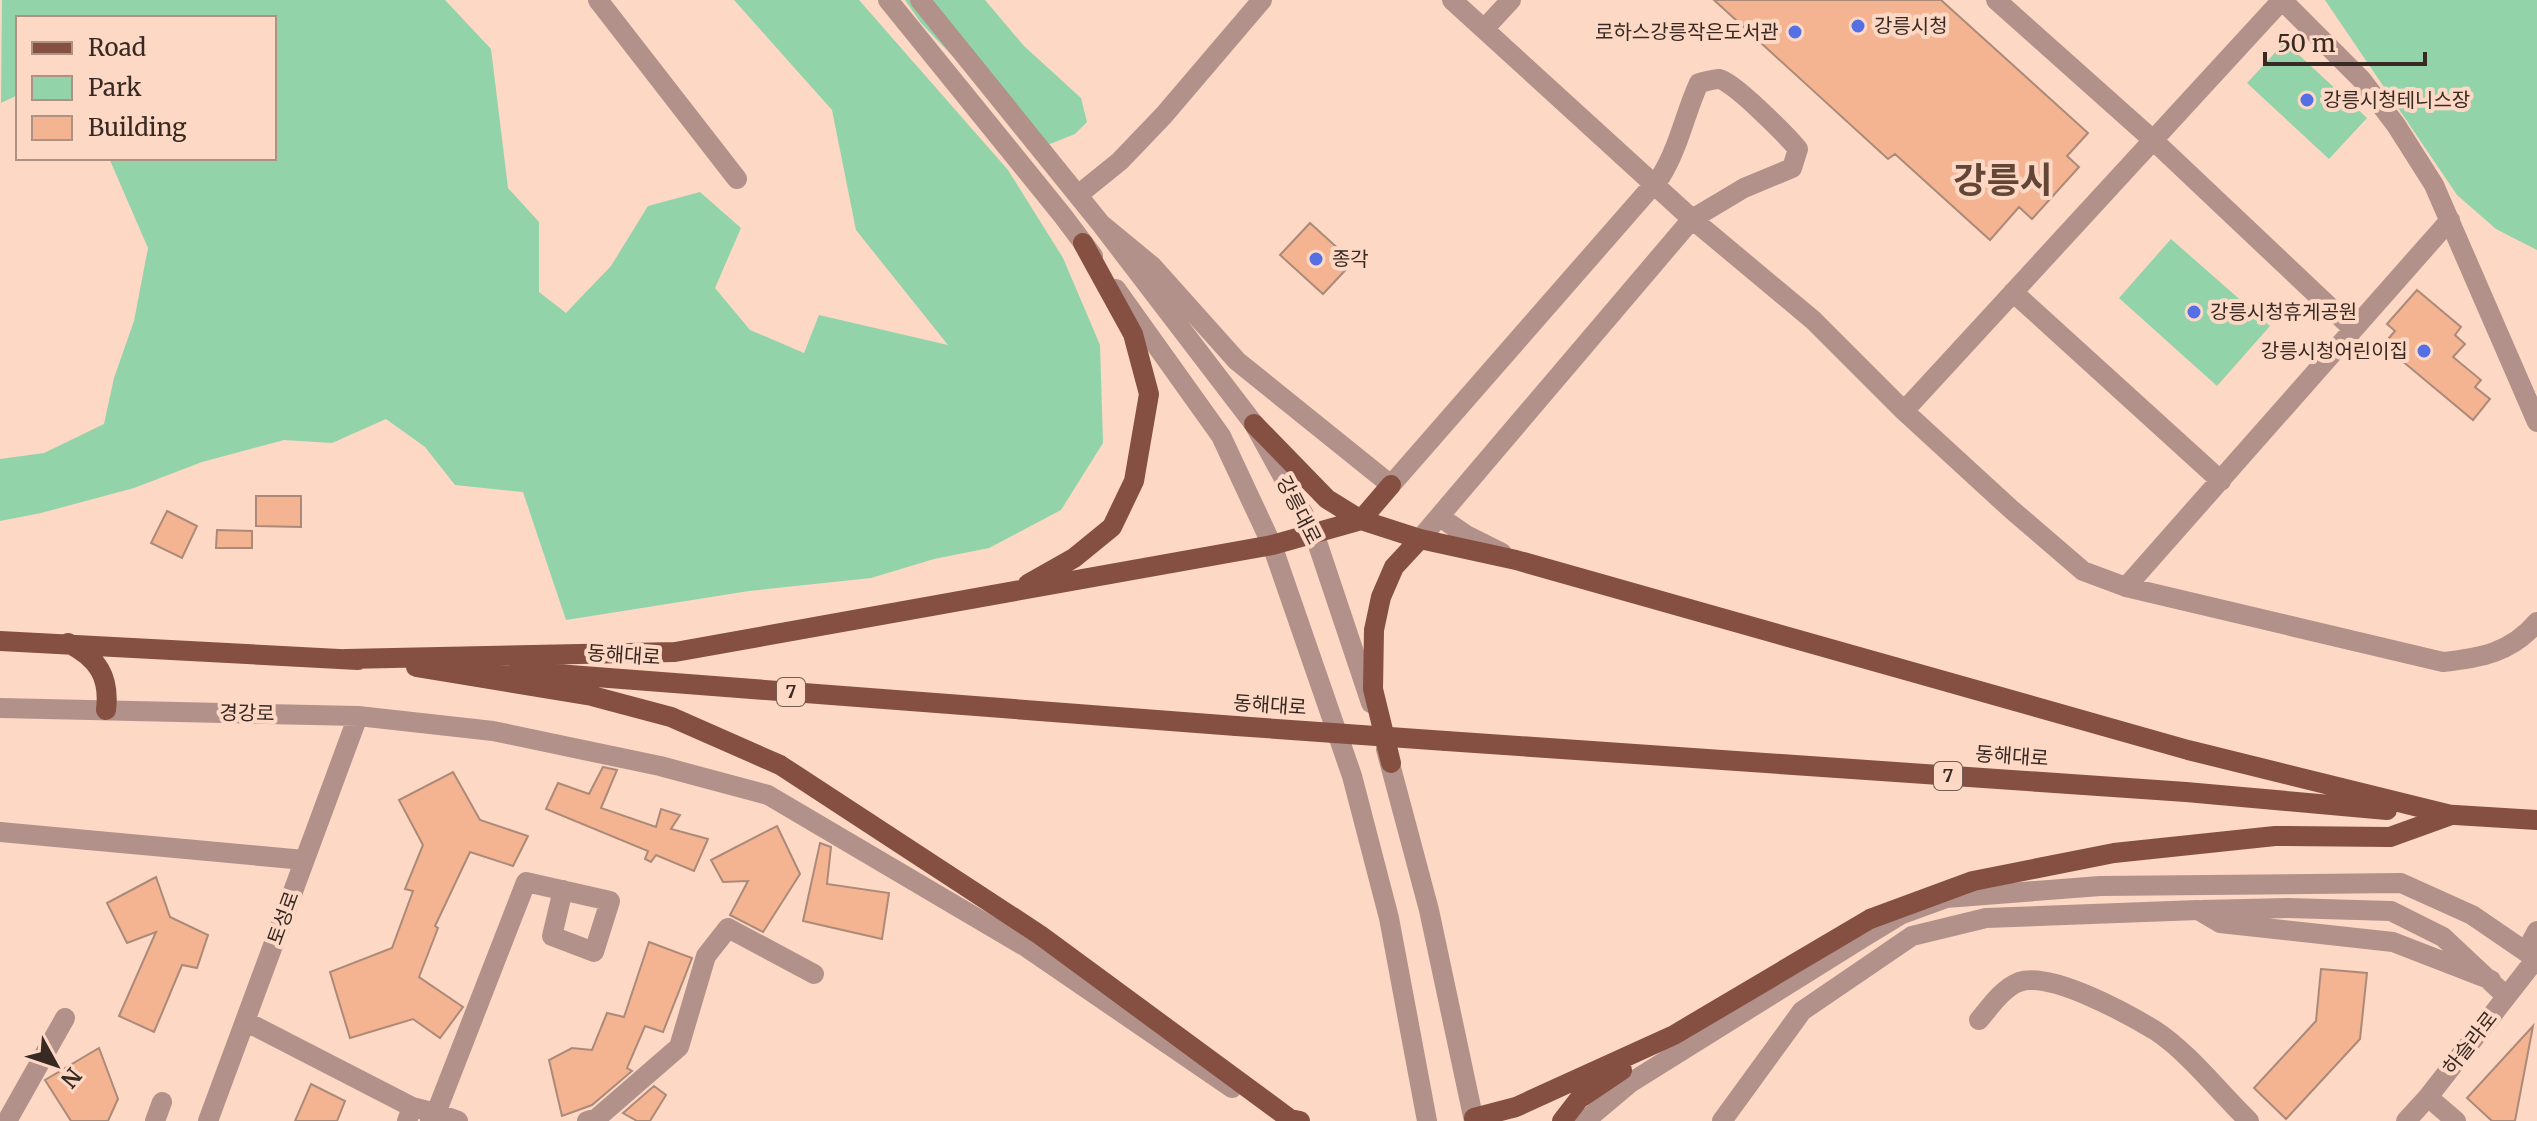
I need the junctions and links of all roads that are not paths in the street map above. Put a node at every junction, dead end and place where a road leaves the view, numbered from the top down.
1 (598, 0) edge
2 (888, 0) edge
3 (920, 0) edge
4 (1262, 0) edge
5 (1452, 0) edge
6 (1511, 0) edge
7 (1996, 0) edge
8 (2282, 0) edge
9 (1485, 28) junction
10 (2153, 140) junction
11 (737, 179) dead end
12 (1653, 182) junction
13 (1078, 195) junction
14 (1692, 219) junction
15 (2450, 220) junction
16 (1101, 224) junction
17 (1083, 243) junction
18 (2013, 292) junction
19 (2353, 329) junction
20 (1904, 411) junction
21 (2537, 422) edge
22 (1254, 424) junction
23 (2221, 481) junction
24 (1391, 485) junction
25 (1440, 517) junction
26 (1361, 520) junction
27 (1314, 533) junction
28 (1420, 539) junction
29 (1272, 545) junction
30 (1516, 560) junction
31 (2126, 587) junction
32 (1011, 593) junction
33 (2537, 622) edge
34 (0, 641) edge
35 (68, 643) junction
36 (346, 659) junction
37 (381, 661) junction
38 (0, 708) edge
39 (106, 710) junction
40 (358, 716) junction
41 (1391, 763) junction
42 (2451, 815) junction
43 (2537, 820) edge
44 (0, 832) edge
45 (304, 860) junction
46 (563, 890) dead end
47 (1919, 908) junction
48 (2198, 910) junction
49 (1870, 919) junction
50 (2537, 931) edge
51 (2533, 963) edge
52 (814, 974) dead end
53 (2491, 980) junction
54 (2506, 996) junction
55 (65, 1018) dead end
56 (1979, 1020) dead end
57 (245, 1021) junction
58 (1674, 1035) junction
59 (2428, 1097) junction
60 (410, 1114) edge
61 (433, 1117) edge
62 (1290, 1120) edge
63 (1470, 1120) edge
64 (7, 1121) edge
65 (208, 1121) edge
66 (458, 1121) edge
67 (587, 1121) edge
68 (1427, 1121) edge
69 (1562, 1121) edge
70 (1585, 1121) edge
71 (1722, 1121) edge
72 (2249, 1121) edge
73 (2406, 1121) edge
74 (2456, 1121) edge

1 - 11 street
2 - 17 street, 강릉대로
3 - 13 street, 강릉대로
4 - 13 street
5 - 9 street
6 - 9 street
7 - 10 street
8 - 10 street
8 - 15 street
9 - 12 street
10 - 18 street
10 - 19 street
12 - 14 street
12 - 14 street
12 - 24 street
13 - 16 street, 강릉대로
14 - 20 street
14 - 25 street
15 - 19 street
15 - 21 street
16 - 22 street, 강릉대로
16 - 24 street
17 - 29 street, 강릉대로
17 - 32 main road
18 - 20 street
18 - 23 street
19 - 23 street
20 - 31 street
22 - 26 main road
22 - 27 street, 강릉대로
23 - 31 street
24 - 26 main road
25 - 28 street
25 - 30 street
26 - 27 main road
26 - 28 main road
27 - 29 main road
27 - 41 street, 강릉대로
28 - 30 main road
28 - 41 main road
29 - 32 main road
29 - 68 street, 강릉대로
30 - 42 main road
31 - 33 street
32 - 36 main road
34 - 35 main road, 동해대로 / 7
35 - 36 main road, 동해대로 / 7
35 - 39 main road
36 - 37 main road, 동해대로 / 7
37 - 42 main road, 동해대로 / 7, bridge
37 - 62 main road
38 - 39 street, 경강로
39 - 40 street, 경강로
40 - 45 street, 토성로
40 - 62 street, 경강로
41 - 63 street, 강릉대로
42 - 43 main road, 동해대로 / 7
42 - 49 main road
44 - 45 street
45 - 57 street, 토성로
46 - 61 street
47 - 49 street
47 - 51 street
47 - 70 street
48 - 53 street
48 - 53 street
48 - 71 street
49 - 58 main road
50 - 51 street, 하슬라로
51 - 54 street, 하슬라로
52 - 67 street
53 - 54 street
54 - 59 street, 하슬라로
55 - 64 street
56 - 72 street
57 - 60 street
57 - 65 street, 토성로
58 - 63 main road
58 - 69 main road
59 - 73 street, 하슬라로
59 - 74 street
60 - 61 street
61 - 66 street

